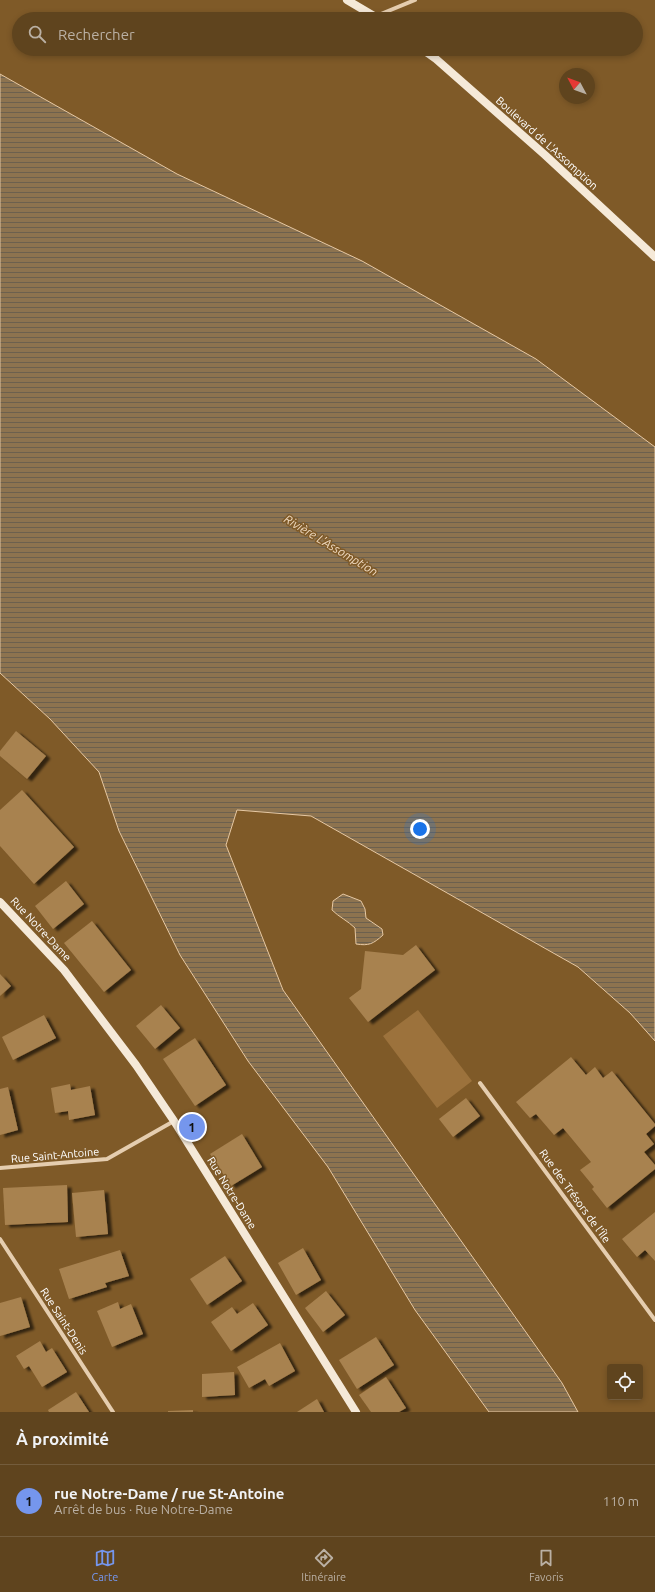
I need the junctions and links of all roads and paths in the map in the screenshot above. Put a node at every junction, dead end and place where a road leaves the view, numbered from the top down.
1 (347, 0) edge
2 (416, 0) edge
3 (367, 12) edge
4 (390, 12) edge
5 (432, 56) edge
6 (655, 257) edge
7 (0, 902) edge
8 (480, 1083) dead end
9 (174, 1121) junction
10 (0, 1168) edge
11 (0, 1239) edge
12 (655, 1320) edge
13 (113, 1412) edge
14 (356, 1412) edge

1 - 3 main road
2 - 4 street
5 - 6 main road, Boulevard de L'Assomption
7 - 9 main road, Rue Notre-Dame
8 - 12 street, Rue des Trésors de l'Île
9 - 10 street, Rue Saint-Antoine
9 - 14 main road, Rue Notre-Dame
11 - 13 street, Rue Saint-Denis

